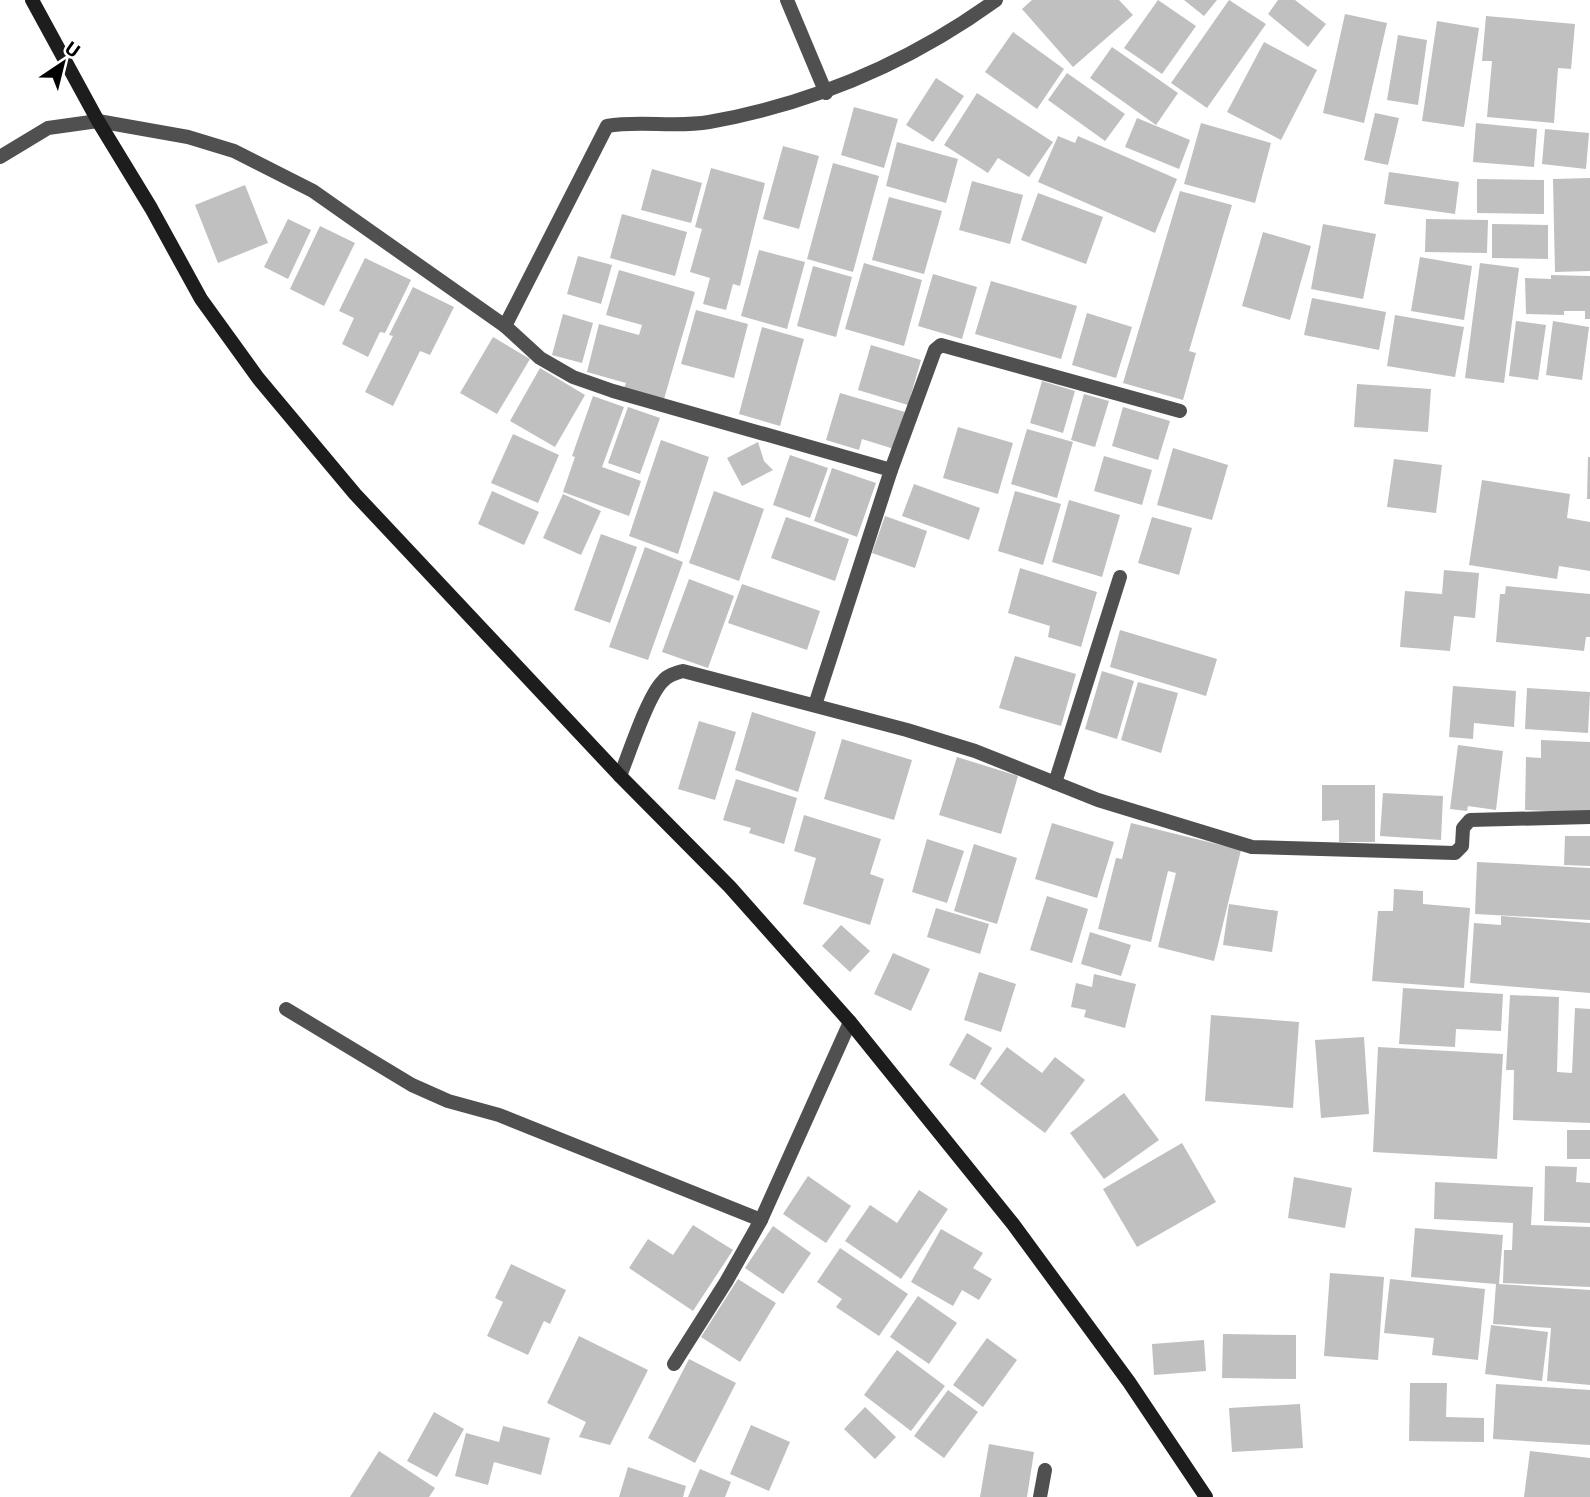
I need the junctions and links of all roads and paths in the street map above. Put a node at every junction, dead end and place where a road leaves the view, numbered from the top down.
1 (32, 0) edge
2 (787, 0) edge
3 (996, 0) edge
4 (826, 93) junction
5 (98, 121) junction
6 (0, 158) edge
7 (505, 326) junction
8 (1180, 411) dead end
9 (891, 470) junction
10 (1120, 577) dead end
11 (815, 705) junction
12 (620, 776) junction
13 (1055, 783) junction
14 (1590, 817) edge
15 (286, 1009) dead end
16 (850, 1023) junction
17 (761, 1220) junction
18 (674, 1364) dead end
19 (1045, 1469) dead end
20 (1040, 1497) edge
21 (1206, 1497) edge

1 - 5 street
2 - 4 street
3 - 4 street
4 - 7 street
5 - 6 street
5 - 7 street
5 - 12 street
7 - 9 street
8 - 9 street
9 - 11 street
10 - 13 street
11 - 12 street
11 - 13 street
12 - 16 street
13 - 14 street
15 - 17 street
16 - 17 street
16 - 21 street
17 - 18 street
19 - 20 street

